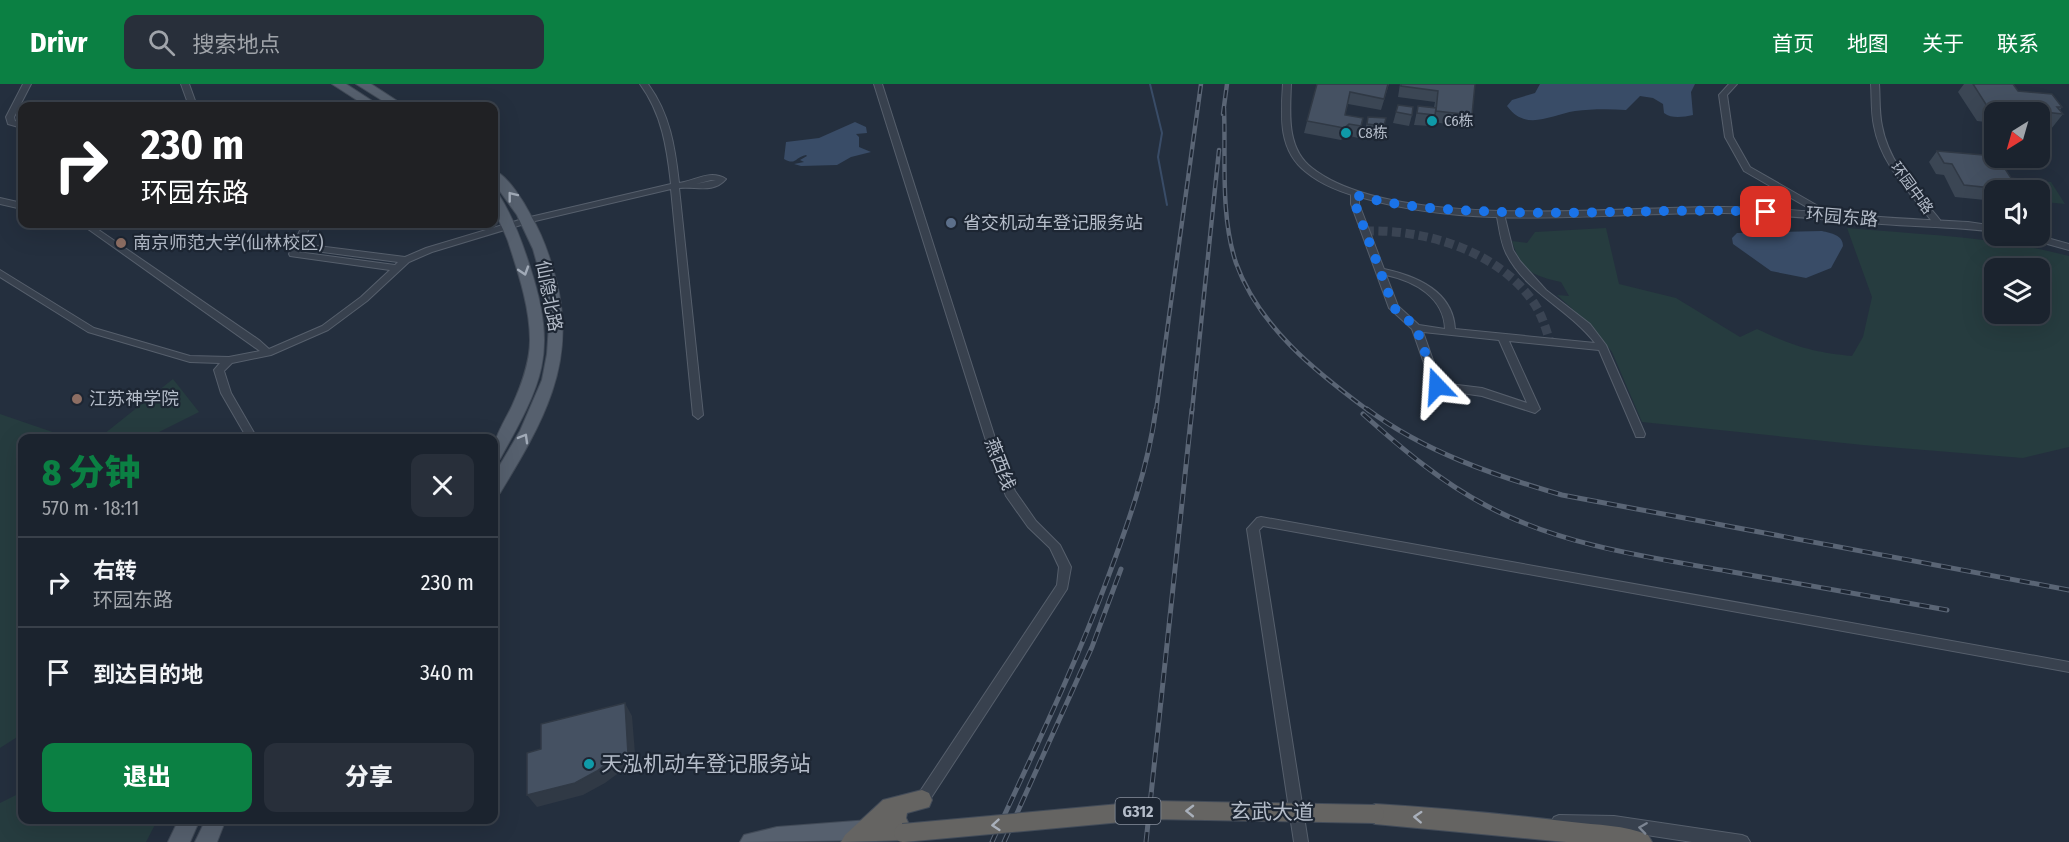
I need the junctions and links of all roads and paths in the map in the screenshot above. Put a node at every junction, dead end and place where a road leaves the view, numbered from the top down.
1 (27, 84) edge
2 (185, 84) edge
3 (338, 84) edge
4 (362, 84) edge
5 (644, 84) edge
6 (878, 84) edge
7 (1287, 84) edge
8 (1733, 84) edge
9 (1875, 84) edge
10 (192, 102) edge
11 (367, 102) edge
12 (392, 102) edge
13 (18, 125) edge
14 (498, 180) edge
15 (691, 184) dead end
16 (675, 186) junction
17 (1355, 195) junction
18 (0, 201) edge
19 (18, 205) edge
20 (498, 205) edge
21 (1500, 212) junction
22 (1829, 216) junction
23 (529, 220) junction
24 (1936, 222) junction
25 (509, 225) junction
26 (91, 228) edge
27 (305, 228) edge
28 (1984, 228) edge
29 (2050, 242) edge
30 (297, 246) junction
31 (2069, 247) edge
32 (406, 260) junction
33 (396, 268) junction
34 (1380, 271) junction
35 (0, 273) edge
36 (1416, 327) junction
37 (1450, 332) junction
38 (1502, 337) junction
39 (1604, 347) junction
40 (268, 353) junction
41 (229, 360) junction
42 (698, 415) dead end
43 (250, 434) edge
44 (1640, 434) dead end
45 (498, 447) edge
46 (498, 481) edge
47 (2069, 667) edge
48 (922, 800) junction
49 (1462, 819) junction
50 (188, 824) edge
51 (214, 824) edge
52 (903, 833) junction
53 (860, 838) edge
54 (179, 842) edge
55 (206, 842) edge
56 (751, 842) edge
57 (1301, 842) edge
58 (1641, 842) edge
59 (1742, 842) edge

1 - 13 street
2 - 10 street
3 - 11 main road
4 - 12 main road
5 - 16 street
6 - 48 street, 燕西线
7 - 17 street, 环园东路
8 - 22 street
9 - 24 street, 环园中路
23 -> 14 main road, 仙隐北路
15 - 16 street
16 - 23 street
16 - 42 street
17 - 21 street, 环园东路
17 - 34 street
18 - 19 street
20 - 25 main road, 仙隐北路
21 - 22 street, 环园东路
21 - 39 street
22 - 24 street, 环园东路
23 - 25 street
46 -> 23 main road, 仙隐北路
24 - 28 street, 环园东路
25 - 32 street
25 -> 45 main road, 仙隐北路
26 - 40 street
27 - 30 street
29 - 31 street
30 - 32 street
30 - 33 street
32 - 33 street
33 - 40 street
34 - 36 street
34 - 37 street
35 - 41 street
36 - 37 street
36 - 38 street
37 - 38 street
38 - 39 street
39 - 44 street
40 - 41 street
41 - 43 street
47 - 57 street
48 - 52 highway
48 - 53 highway
49 -> 52 highway, 玄武大道 / G312, bridge
49 - 58 highway, 玄武大道 / G312
59 -> 49 street
50 - 54 main road
51 - 55 main road
52 - 53 highway, G312
53 - 56 main road

